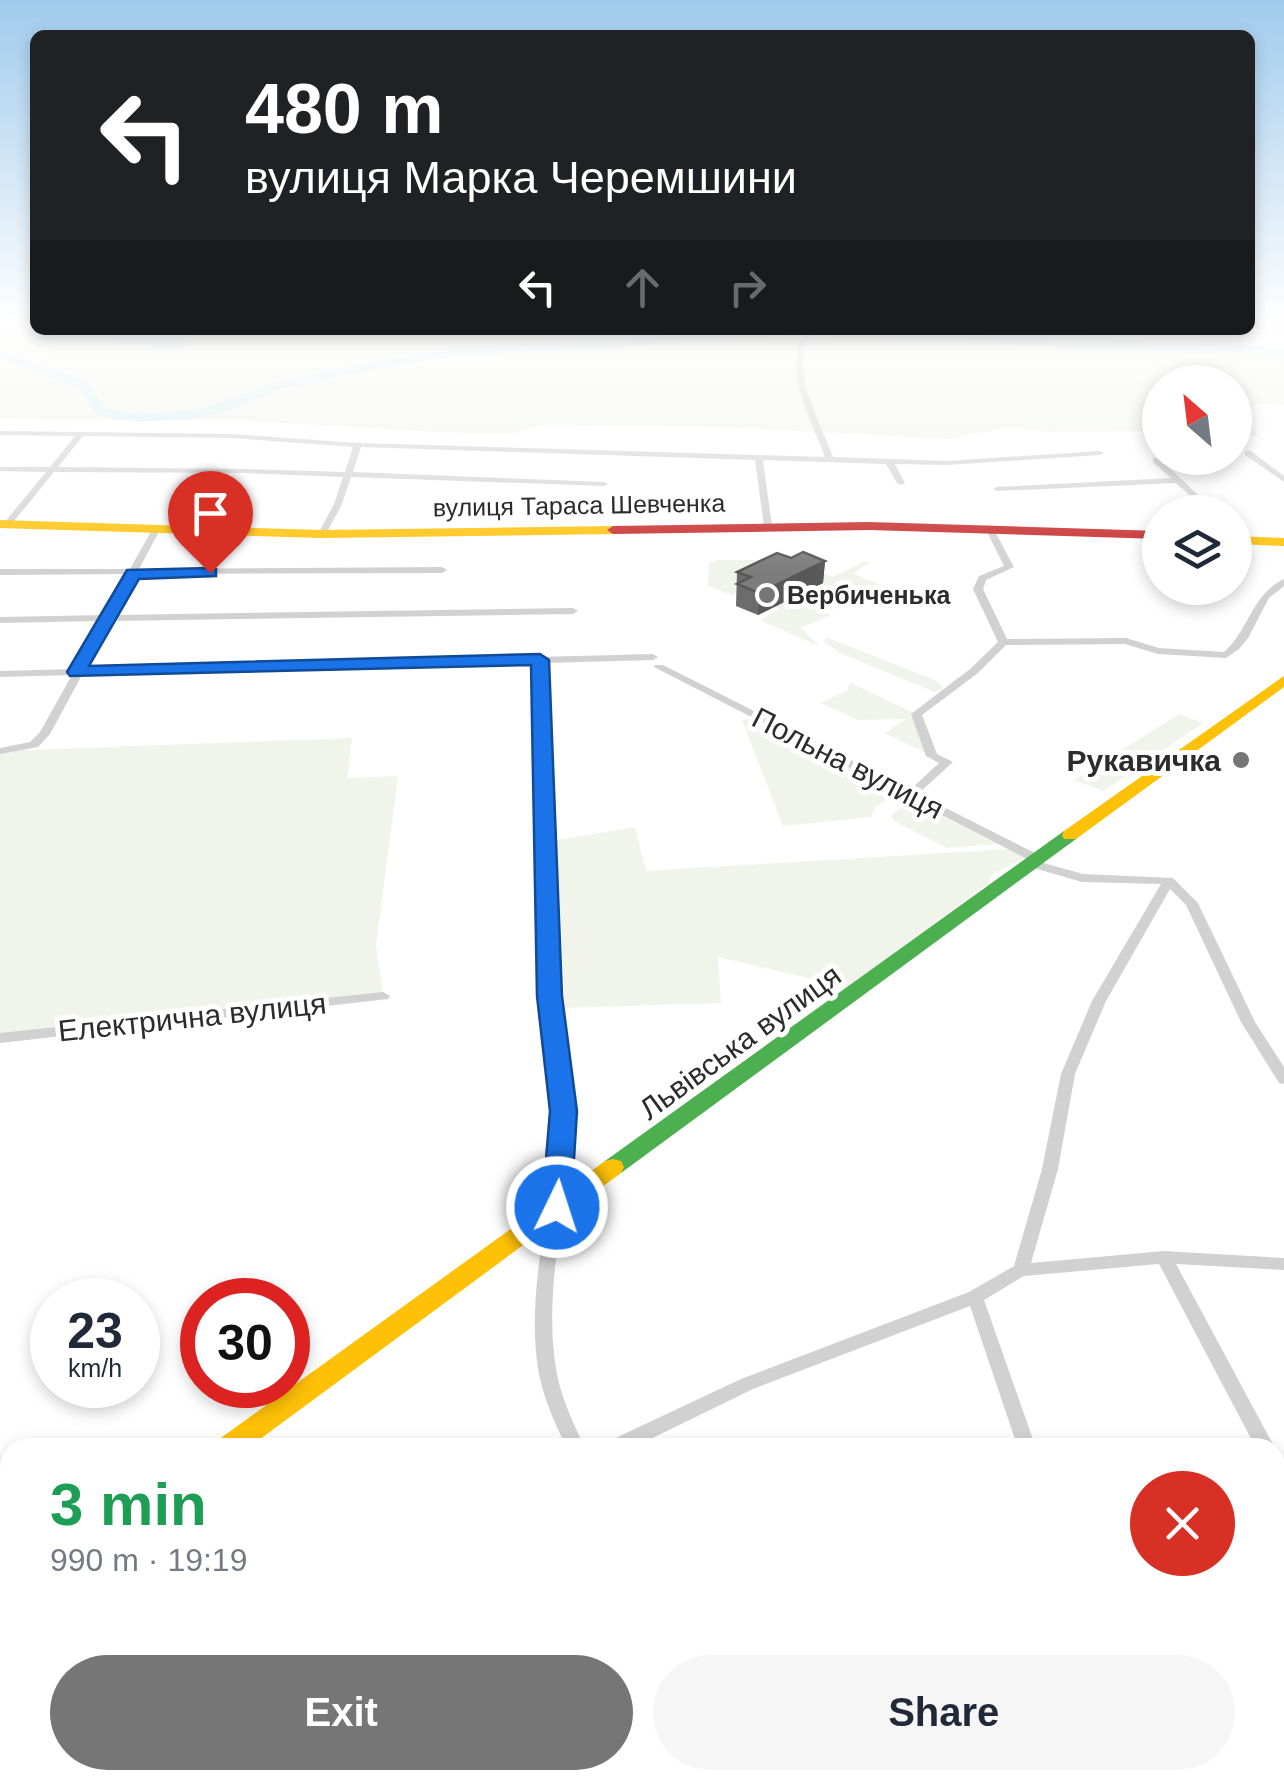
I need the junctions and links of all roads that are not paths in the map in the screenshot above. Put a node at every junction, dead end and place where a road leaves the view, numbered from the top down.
1 (810, 403) edge
2 (0, 433) edge
3 (81, 434) junction
4 (358, 445) junction
5 (1100, 453) dead end
6 (758, 456) junction
7 (1252, 456) edge
8 (830, 458) junction
9 (889, 461) junction
10 (51, 469) junction
11 (0, 470) edge
12 (1172, 475) edge
13 (347, 476) junction
14 (1178, 480) junction
15 (1284, 480) edge
16 (901, 483) dead end
17 (604, 484) dead end
18 (997, 489) dead end
19 (1194, 495) edge
20 (4, 524) edge
21 (768, 526) junction
22 (157, 528) junction
23 (988, 528) junction
24 (322, 534) junction
25 (1142, 535) edge
26 (1252, 539) edge
27 (1284, 542) edge
28 (442, 570) dead end
29 (0, 572) edge
30 (133, 574) junction
31 (1284, 582) edge
32 (574, 612) dead end
33 (108, 618) junction
34 (0, 620) edge
35 (1004, 642) junction
36 (540, 660) junction
37 (76, 672) junction
38 (0, 674) edge
39 (1284, 680) edge
40 (0, 751) edge
41 (911, 795) junction
42 (1034, 861) junction
43 (1169, 881) junction
44 (383, 996) dead end
45 (0, 1038) edge
46 (1284, 1080) edge
47 (557, 1207) junction
48 (1164, 1256) junction
49 (1284, 1264) edge
50 (1021, 1270) junction
51 (975, 1297) junction
52 (240, 1438) edge
53 (570, 1438) edge
54 (634, 1438) edge
55 (1024, 1438) edge
56 (1261, 1438) edge

1 - 8 street
2 - 3 street
3 - 4 street
3 - 10 street
4 - 6 street
4 - 13 street
5 - 9 street
6 - 8 street
6 - 21 street
7 - 15 street
8 - 9 street
9 - 16 street
10 - 11 street
10 - 13 street
10 - 20 street
12 - 14 street
13 - 17 street
13 - 24 street
14 - 18 street
14 - 19 street
20 - 22 main road, вулиця Тараса Шевченка
21 - 23 main road, вулиця Тараса Шевченка
21 - 24 main road, вулиця Тараса Шевченка
22 - 24 main road, вулиця Тараса Шевченка
22 - 30 street
23 - 25 main road, вулиця Тараса Шевченка
23 - 35 street
26 - 27 main road
28 - 30 street
29 - 30 street
30 - 33 street
31 - 35 street
32 - 33 street
33 - 34 street
33 - 37 street
35 - 41 street
36 - 37 street
36 - 41 street, Польна вулиця
36 - 47 street
37 - 38 street
37 - 40 street
39 - 42 main road, Львівська вулиця
41 - 42 street, Польна вулиця
42 - 43 street, Польна вулиця
42 - 47 main road, Львівська вулиця
43 - 46 street
43 - 50 street
44 - 45 street, Електрична вулиця
47 - 52 main road, Львівська вулиця
47 - 53 street
48 - 49 street
48 - 50 street
48 - 56 street
50 - 51 street
51 - 54 street
51 - 55 street

